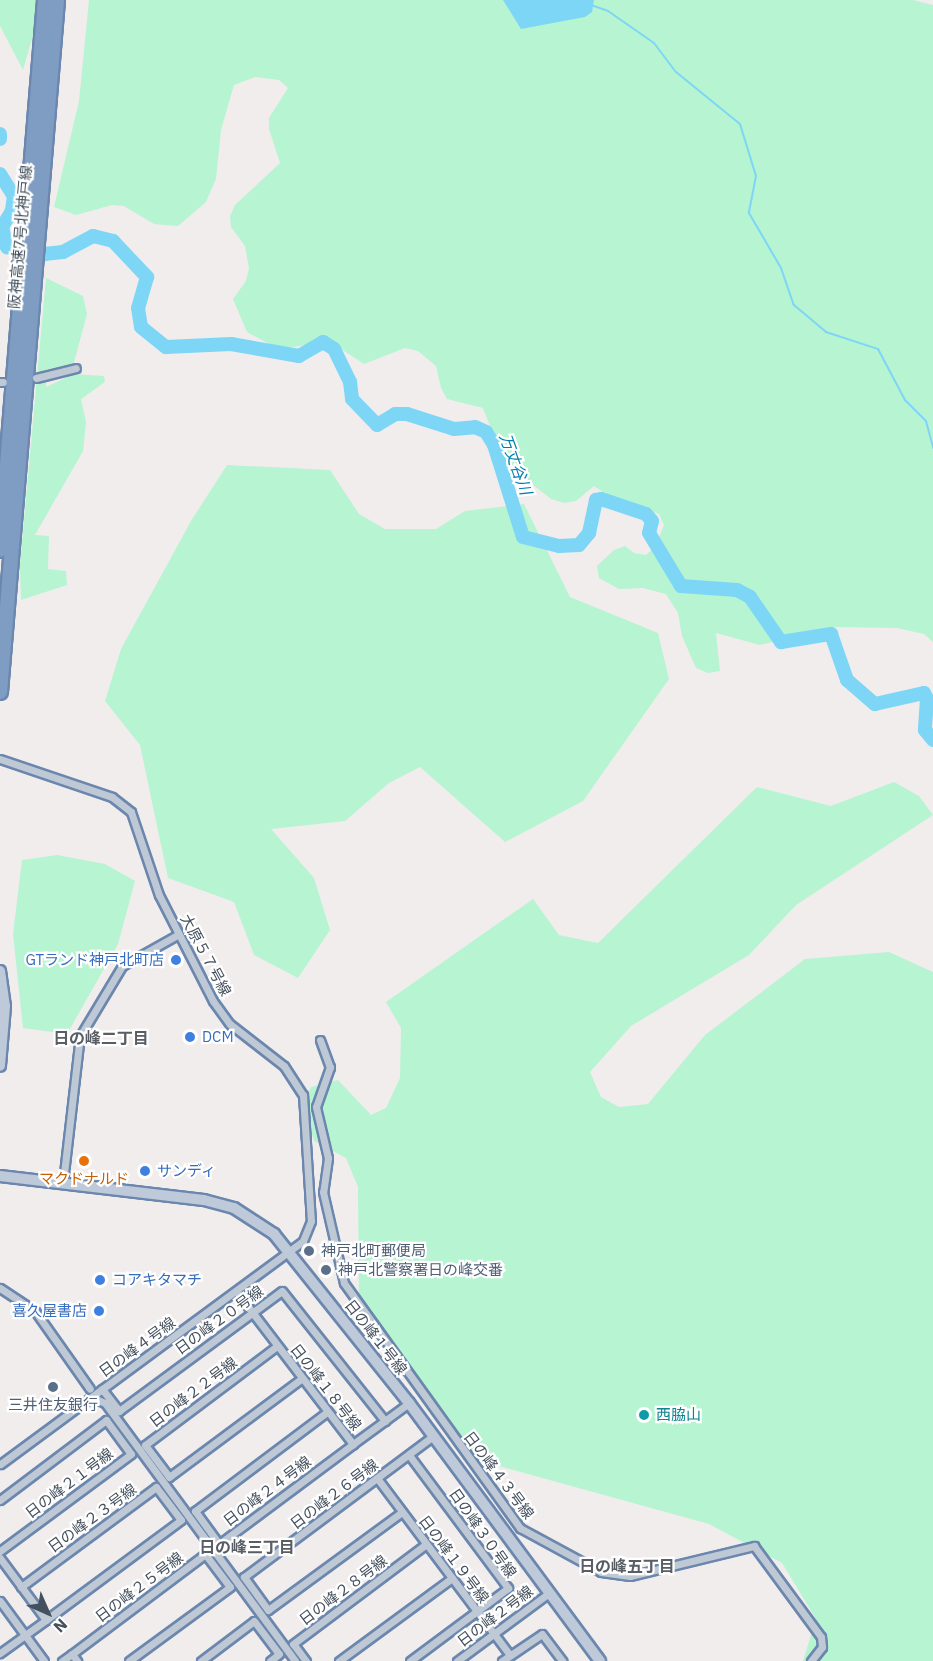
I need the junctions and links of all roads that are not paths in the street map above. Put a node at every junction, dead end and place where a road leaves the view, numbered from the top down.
1 (45, 0) edge
2 (57, 0) edge
3 (48, 38) junction
4 (23, 334) junction
5 (76, 368) dead end
6 (36, 378) dead end
7 (0, 550) edge
8 (0, 692) edge
9 (0, 759) edge
10 (179, 934) junction
11 (0, 971) edge
12 (320, 1040) dead end
13 (0, 1066) edge
14 (308, 1132) junction
15 (321, 1134) junction
16 (0, 1176) edge
17 (63, 1182) junction
18 (290, 1251) junction
19 (0, 1288) edge
20 (236, 1291) junction
21 (252, 1313) junction
22 (277, 1346) junction
23 (301, 1379) junction
24 (90, 1389) dead end
25 (102, 1389) junction
26 (98, 1400) dead end
27 (409, 1403) junction
28 (327, 1412) junction
29 (385, 1421) junction
30 (432, 1437) junction
31 (353, 1444) junction
32 (409, 1455) junction
33 (0, 1464) edge
34 (377, 1478) junction
35 (0, 1500) edge
36 (402, 1512) junction
37 (426, 1544) junction
38 (0, 1551) edge
39 (0, 1558) edge
40 (452, 1578) junction
41 (21, 1587) junction
42 (549, 1593) junction
43 (0, 1601) edge
44 (477, 1611) junction
45 (46, 1620) junction
46 (495, 1634) junction
47 (25, 1635) junction
48 (2, 1648) edge
49 (72, 1654) junction
50 (510, 1655) junction
51 (44, 1661) edge
52 (62, 1661) edge
53 (77, 1661) edge
54 (129, 1661) edge
55 (201, 1661) edge
56 (270, 1661) edge
57 (295, 1661) edge
58 (306, 1661) edge
59 (339, 1661) edge
60 (410, 1661) edge
61 (458, 1661) edge
62 (502, 1661) edge
63 (562, 1661) edge
64 (600, 1661) edge
65 (811, 1661) edge

1 - 3 highway, 阪神高速7号北神戸線
2 - 3 highway, 阪神高速7号北神戸線
3 - 4 highway, 阪神高速7号北神戸線
4 - 7 highway, 阪神高速7号北神戸線
4 - 8 highway, 阪神高速7号北神戸線
5 - 6 street
9 - 10 street, 大原５７号線
10 - 14 street, 大原５７号線
10 - 17 street
11 - 13 street
12 - 15 street
14 - 15 street
14 - 18 street, 大原５７号線
15 - 65 street, 日の峰４３号線
16 - 17 street, 日の峰１号線
17 - 18 street, 日の峰１号線
18 - 20 street, 日の峰４号線
18 - 27 street, 日の峰１号線
19 - 24 street
20 - 21 street, 日の峰１８号線
20 - 25 street, 日の峰４号線
21 - 22 street, 日の峰１８号線
21 - 25 street, 日の峰２０号線
21 - 29 street, 日の峰２０号線
22 - 23 street, 日の峰１８号線
22 - 23 street, 日の峰２２号線
23 - 28 street, 日の峰１８号線
25 - 33 street, 日の峰４号線
26 - 57 street
27 - 29 street, 日の峰１８号線
27 - 30 street, 日の峰１号線
28 - 31 street, 日の峰１８号線
28 - 31 street, 日の峰２４号線
29 - 31 street, 日の峰１８号線
30 - 32 street, 日の峰２６号線
30 - 42 street, 日の峰１号線
32 - 34 street, 日の峰２６号線
32 - 44 street, 日の峰３０号線
34 - 36 street, 日の峰１９号線
34 - 36 street, 日の峰２６号線
35 - 38 street, 日の峰２１号線
36 - 37 street, 日の峰１９号線
37 - 40 street, 日の峰１９号線
37 - 58 street, 日の峰２８号線
39 - 41 street
40 - 44 street, 日の峰１９号線
40 - 59 street
41 - 45 street
41 - 45 street, 日の峰２３号線
42 - 46 street, 日の峰２号線
42 - 64 street, 日の峰１号線
43 - 47 street
44 - 46 street, 日の峰１９号線
44 - 60 street, 日の峰３０号線
45 - 47 street
46 - 50 street, 日の峰１９号線
46 - 61 street, 日の峰２号線
47 - 48 street
47 - 51 street
49 - 52 street
49 - 53 street
49 - 54 street, 日の峰２５号線
50 - 62 street
50 - 63 street
55 - 56 street

